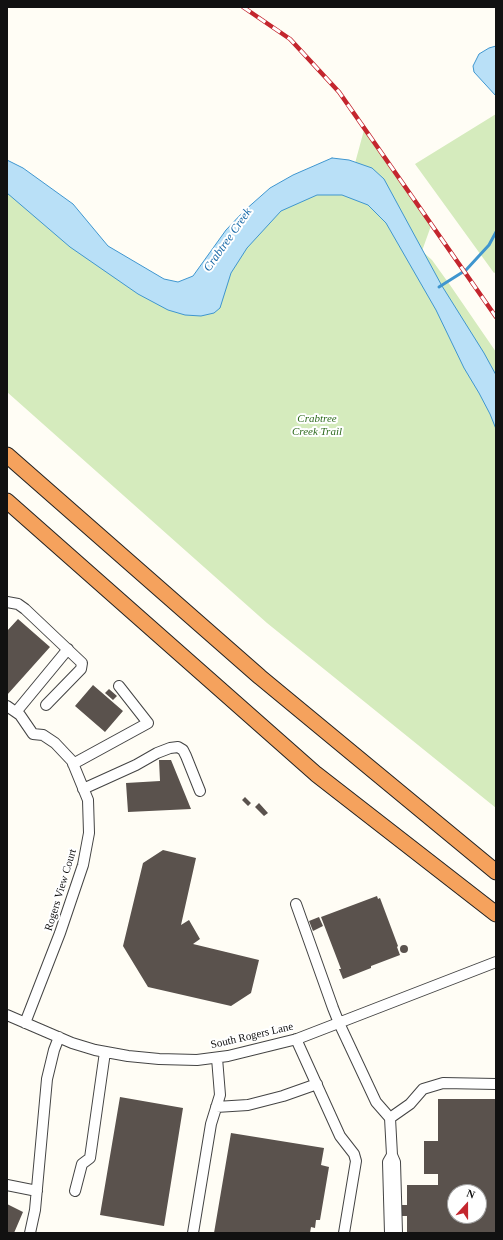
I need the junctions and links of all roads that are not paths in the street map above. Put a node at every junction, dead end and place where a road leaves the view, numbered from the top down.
1 (9, 456) edge
2 (7, 501) edge
3 (7, 602) edge
4 (68, 649) junction
5 (118, 686) dead end
6 (46, 705) dead end
7 (7, 706) edge
8 (16, 712) junction
9 (73, 764) junction
10 (83, 789) junction
11 (200, 791) dead end
12 (496, 872) edge
13 (296, 904) dead end
14 (496, 914) edge
15 (492, 963) edge
16 (7, 1015) edge
17 (25, 1023) junction
18 (339, 1023) junction
19 (59, 1037) junction
20 (296, 1039) junction
21 (105, 1052) junction
22 (217, 1058) junction
23 (317, 1084) junction
24 (496, 1084) edge
25 (216, 1107) junction
26 (390, 1118) junction
27 (392, 1155) junction
28 (7, 1186) edge
29 (37, 1191) junction
30 (75, 1191) dead end
31 (30, 1233) edge
32 (193, 1233) edge
33 (344, 1233) edge
34 (390, 1233) edge
35 (397, 1233) edge

1 - 12 highway
2 - 14 highway
3 - 4 street
4 - 6 street
4 - 8 street
5 - 9 street
7 - 8 street
8 - 9 street, Rogers View Court
9 - 10 street, Rogers View Court
10 - 11 street
10 - 17 street, Rogers View Court
13 - 18 street
15 - 18 street, South Rogers Lane
16 - 17 street, South Rogers Lane
17 - 19 street, South Rogers Lane
18 - 20 street, South Rogers Lane
18 - 26 street
19 - 21 street, South Rogers Lane
19 - 29 street
20 - 22 street, South Rogers Lane
20 - 23 street
21 - 22 street, South Rogers Lane
21 - 30 street
22 - 25 street
23 - 25 street
23 - 33 street
24 - 26 street
25 - 32 street
26 - 27 street
27 - 34 street
27 - 35 street
28 - 29 street
29 - 31 street

